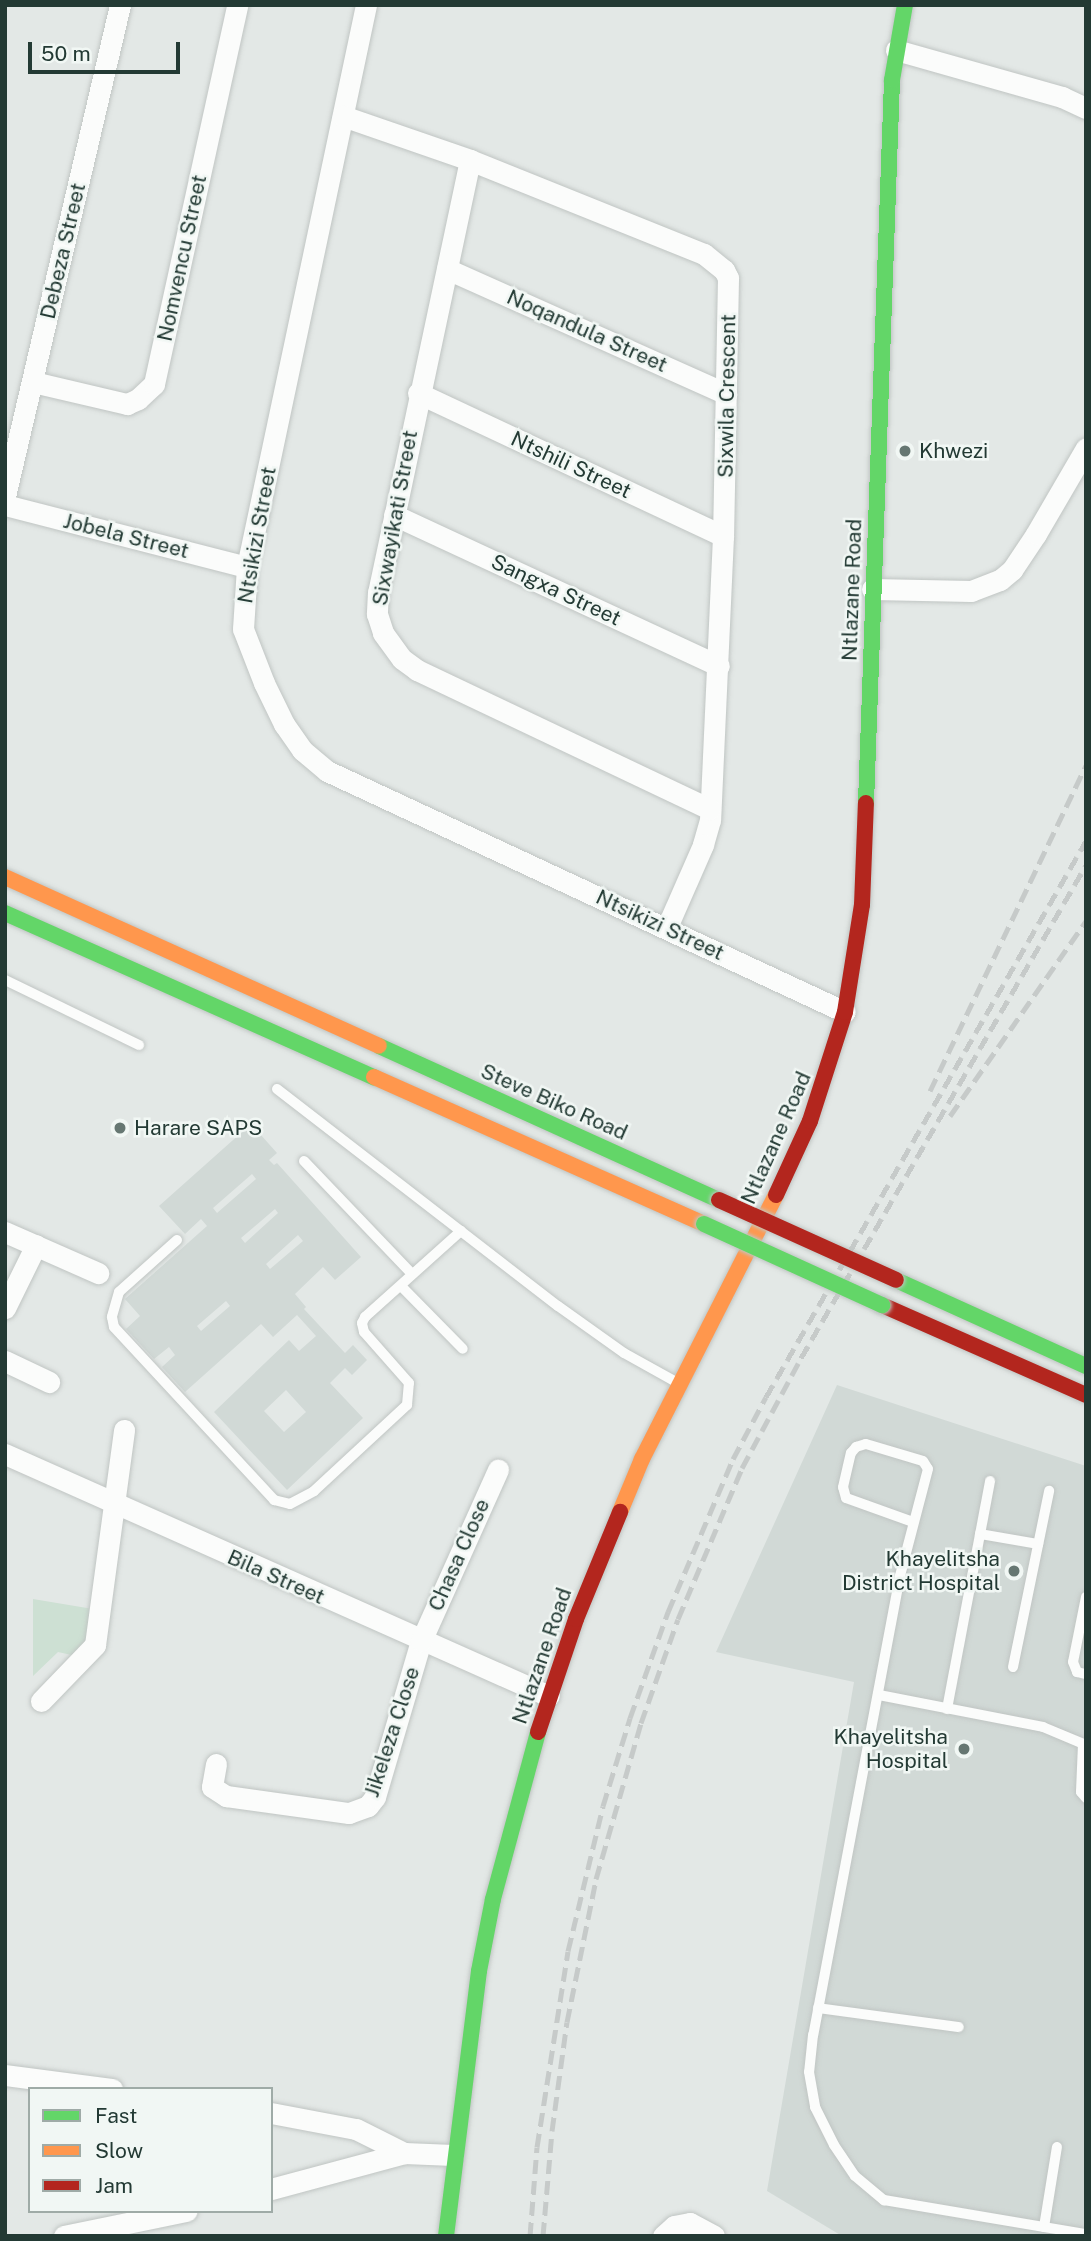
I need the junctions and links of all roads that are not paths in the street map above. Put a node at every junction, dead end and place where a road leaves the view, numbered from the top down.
1 (120, 5) edge
2 (237, 5) edge
3 (366, 5) edge
4 (905, 5) edge
5 (896, 50) junction
6 (1086, 108) edge
7 (343, 116) junction
8 (470, 160) junction
9 (447, 269) junction
10 (33, 382) junction
11 (418, 393) junction
12 (726, 394) junction
13 (1086, 448) edge
14 (5, 496) edge
15 (5, 505) edge
16 (394, 515) junction
17 (723, 536) junction
18 (247, 567) junction
19 (873, 589) junction
20 (719, 666) junction
21 (710, 809) junction
22 (5, 877) edge
23 (5, 913) edge
24 (667, 928) junction
25 (5, 981) edge
26 (845, 1012) junction
27 (139, 1045) dead end
28 (277, 1089) dead end
29 (304, 1160) dead end
30 (461, 1231) junction
31 (5, 1232) edge
32 (177, 1240) dead end
33 (36, 1245) junction
34 (99, 1273) dead end
35 (412, 1274) junction
36 (401, 1286) junction
37 (5, 1308) edge
38 (463, 1349) dead end
39 (5, 1361) edge
40 (1086, 1366) edge
41 (49, 1382) dead end
42 (680, 1384) junction
43 (1086, 1395) edge
44 (124, 1430) dead end
45 (5, 1454) edge
46 (498, 1470) dead end
47 (990, 1481) dead end
48 (1049, 1491) dead end
49 (114, 1503) junction
50 (913, 1522) junction
51 (980, 1534) junction
52 (1038, 1544) junction
53 (1086, 1597) edge
54 (421, 1641) junction
55 (1013, 1667) dead end
56 (1086, 1674) edge
57 (879, 1695) junction
58 (549, 1696) junction
59 (41, 1700) dead end
60 (947, 1709) junction
61 (1084, 1745) edge
62 (216, 1764) dead end
63 (1086, 1798) edge
64 (818, 2008) junction
65 (959, 2027) dead end
66 (5, 2075) edge
67 (97, 2087) edge
68 (273, 2113) edge
69 (1057, 2147) dead end
70 (404, 2154) junction
71 (453, 2155) junction
72 (273, 2188) edge
73 (177, 2213) edge
74 (1044, 2227) junction
75 (1086, 2234) edge
76 (64, 2236) edge
77 (446, 2236) edge
78 (663, 2236) edge
79 (714, 2236) edge

1 - 10 street, Debeza Street
2 - 10 street, Nomvencu Street
3 - 7 street, Ntsikizi Street
4 - 5 street, Ntlazane Road
5 - 6 street
5 - 19 street, Ntlazane Road
7 - 8 street, Sixwila Crescent
7 - 18 street, Ntsikizi Street
8 - 9 street, Sixwayikati Street
8 - 12 street, Sixwila Crescent
9 - 11 street, Sixwayikati Street
9 - 12 street, Noqandula Street
10 - 14 street, Debeza Street
11 - 16 street, Sixwayikati Street
11 - 17 street, Ntshili Street
12 - 17 street, Sixwila Crescent
13 - 19 street
15 - 18 street, Jobela Street
16 - 20 street, Sangxa Street
16 - 21 street, Sixwayikati Street
17 - 20 street, Sixwila Crescent
18 - 24 street, Ntsikizi Street
19 - 26 street, Ntlazane Road
20 - 21 street, Sixwila Crescent
21 - 24 street, Sixwila Crescent
22 - 40 street, Steve Biko Road, bridge
23 - 43 street, bridge
24 - 26 street, Ntsikizi Street
25 - 27 lane
26 - 42 street, Ntlazane Road
28 - 30 lane
29 - 35 lane
30 - 35 lane
30 - 42 lane
31 - 33 street
32 - 36 lane
33 - 34 street
33 - 37 street
35 - 36 lane
36 - 38 lane
39 - 41 street
42 - 58 street, Ntlazane Road
44 - 49 street
45 - 49 street, Bila Street
46 - 54 street, Chasa Close
47 - 51 lane
48 - 52 lane
49 - 54 street, Bila Street
49 - 59 street
50 - 50 lane
50 - 57 lane
51 - 52 lane
51 - 60 lane
52 - 55 lane
53 - 56 lane
54 - 58 street, Bila Street
54 - 62 street, Jikeleza Close
57 - 60 lane
57 - 64 lane
58 - 71 street, Ntlazane Road
60 - 61 lane
61 - 63 lane
64 - 65 lane
64 - 74 lane
66 - 67 street
68 - 70 street
69 - 74 lane
70 - 71 street
70 - 72 street
71 - 77 street, Ntlazane Road
73 - 76 street
74 - 75 lane
78 - 79 street

